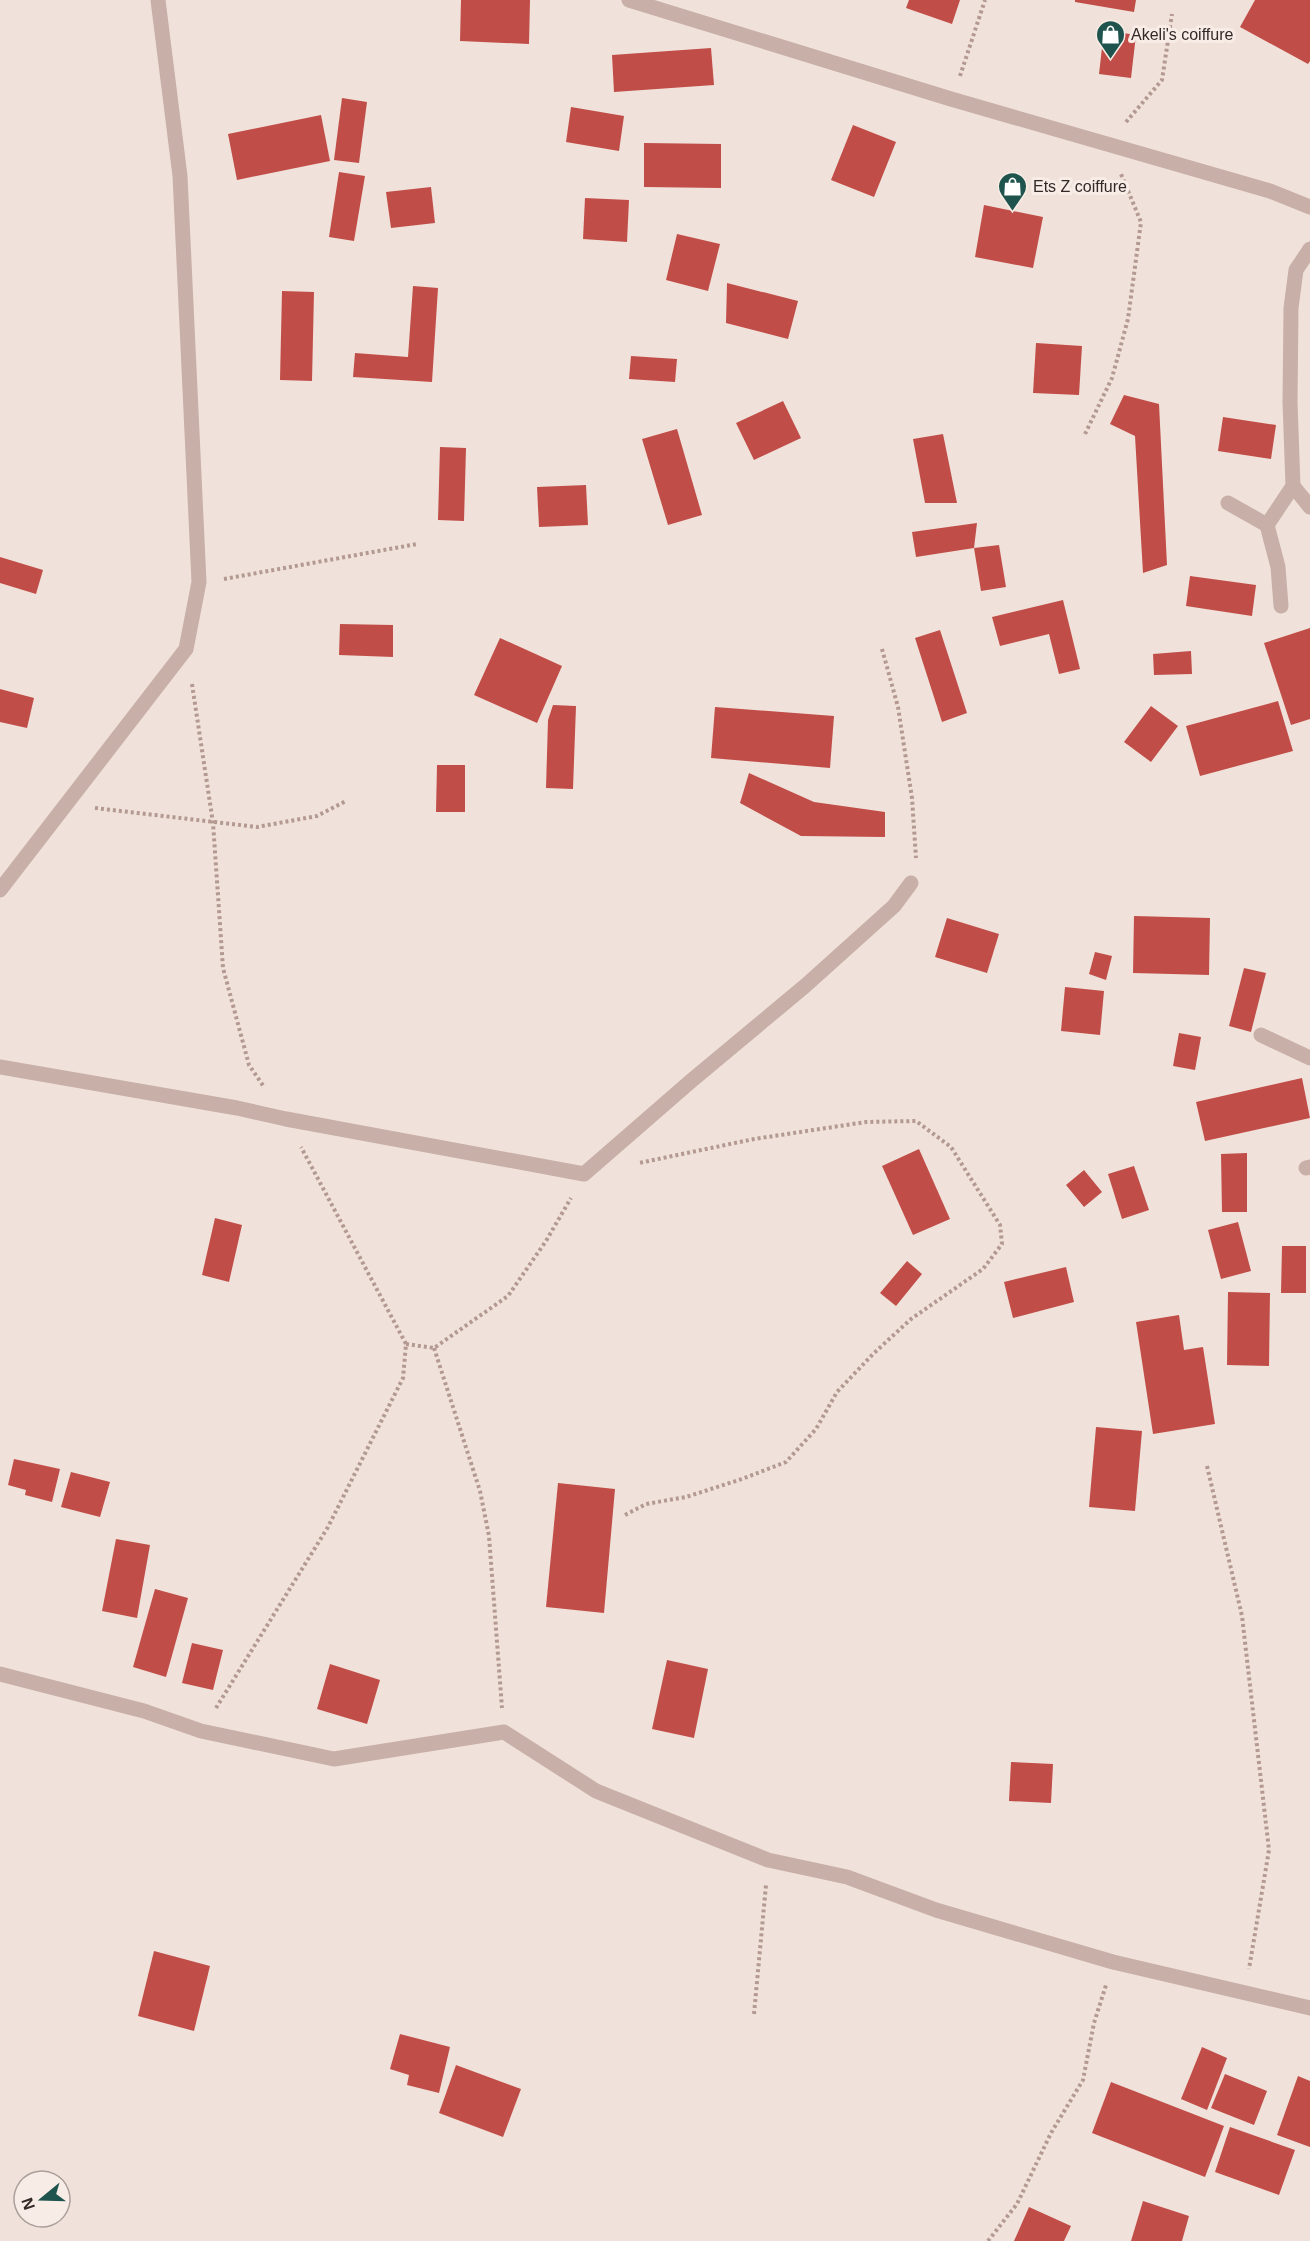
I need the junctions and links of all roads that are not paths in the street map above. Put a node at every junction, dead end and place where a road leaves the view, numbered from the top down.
1 (158, 0) edge
2 (629, 0) edge
3 (1310, 207) edge
4 (1310, 249) edge
5 (1293, 486) junction
6 (1228, 502) dead end
7 (1310, 507) edge
8 (1267, 525) junction
9 (1281, 606) dead end
10 (911, 882) road end
11 (0, 890) edge
12 (1262, 1035) dead end
13 (1310, 1058) edge
14 (0, 1068) edge
15 (0, 1674) edge
16 (1310, 2008) edge

1 - 11 street
2 - 3 street
4 - 5 street
5 - 7 street
5 - 8 street
6 - 8 street
8 - 9 street
10 - 14 street
12 - 13 street
15 - 16 street

